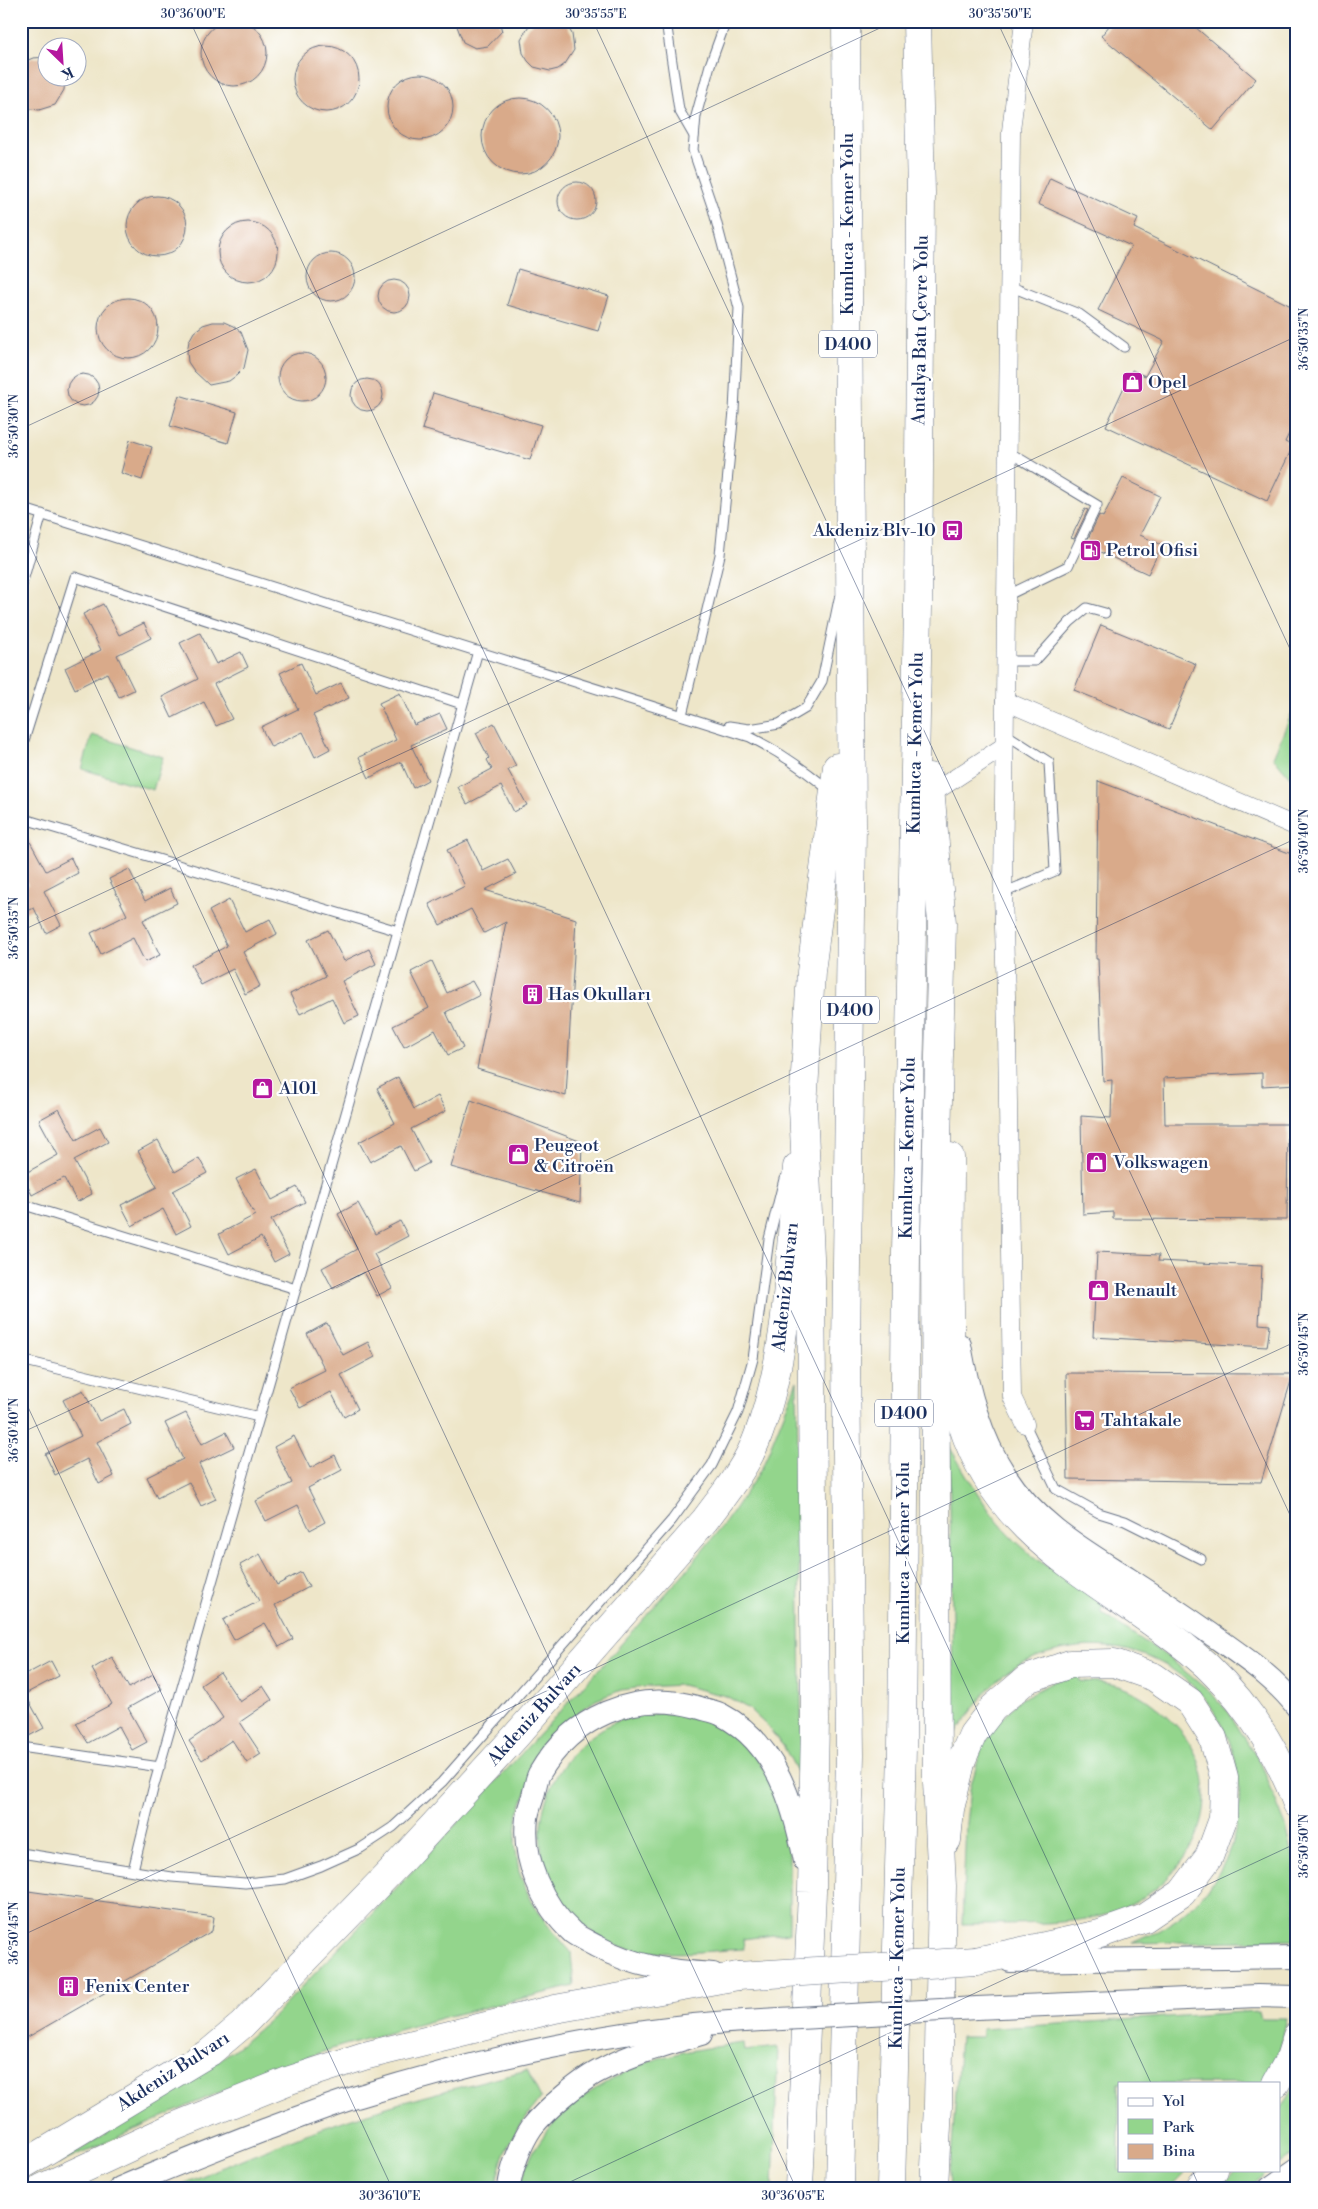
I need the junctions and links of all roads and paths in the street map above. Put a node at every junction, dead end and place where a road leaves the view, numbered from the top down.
1 (666, 21) edge
2 (726, 21) edge
3 (846, 21) edge
4 (917, 21) edge
5 (1024, 21) edge
6 (694, 137) junction
7 (1009, 286) junction
8 (1124, 347) dead end
9 (1007, 450) junction
10 (21, 508) edge
11 (42, 514) junction
12 (849, 540) junction
13 (21, 588) edge
14 (1006, 596) junction
15 (1105, 613) dead end
16 (917, 639) junction
17 (478, 651) junction
18 (1006, 661) junction
19 (850, 666) junction
20 (1005, 701) junction
21 (462, 704) junction
22 (682, 715) junction
23 (706, 723) junction
24 (1004, 740) junction
25 (21, 750) edge
26 (834, 794) junction
27 (931, 794) junction
28 (21, 818) edge
29 (852, 819) junction
30 (1297, 827) edge
31 (1003, 893) junction
32 (942, 923) junction
33 (398, 931) junction
34 (803, 1108) junction
35 (796, 1136) dead end
36 (786, 1173) dead end
37 (21, 1204) edge
38 (296, 1289) junction
39 (950, 1290) junction
40 (21, 1360) edge
41 (259, 1417) junction
42 (1025, 1424) joint
43 (1201, 1559) dead end
44 (1297, 1707) edge
45 (21, 1747) edge
46 (160, 1768) junction
47 (1297, 1804) edge
48 (21, 1852) edge
49 (133, 1870) junction
50 (942, 1886) junction
51 (812, 1892) junction
52 (1297, 1957) edge
53 (976, 1962) junction
54 (738, 1976) junction
55 (1297, 1997) edge
56 (745, 2021) junction
57 (1297, 2036) edge
58 (1277, 2082) edge
59 (799, 2153) junction
60 (21, 2166) edge
61 (1297, 2169) edge
62 (1212, 2172) edge
63 (42, 2188) edge
64 (120, 2188) edge
65 (509, 2188) edge
66 (791, 2188) edge
67 (799, 2188) edge
68 (840, 2188) edge
69 (892, 2188) edge
70 (934, 2188) edge
71 (1199, 2188) edge
72 (1270, 2188) edge

1 - 6 lane
2 - 6 lane
3 - 12 main road, Kumluca - Kemer Yolu / D400
4 - 16 main road, Antalya Batı Çevre Yolu / D400
5 - 7 street
6 - 22 lane
7 - 8 lane
7 - 9 street
9 - 14 street
9 - 14 lane
10 - 11 lane
11 - 13 lane
11 - 17 lane
12 - 19 main road, Kumluca - Kemer Yolu / D400
12 - 23 lane
14 - 18 street
15 - 18 lane
16 - 27 main road, Kumluca - Kemer Yolu / D400
16 - 69 main road, Kumluca - Kemer Yolu / D400
17 - 21 lane
17 - 22 lane
18 - 20 street
19 - 26 main road, Kumluca - Kemer Yolu / D400
19 - 29 main road, Kumluca - Kemer Yolu / D400
20 - 24 street
20 - 30 street
21 - 25 lane
21 - 33 lane
22 - 23 lane
23 - 26 lane
24 - 27 street
24 - 31 street
24 - 31 lane
26 - 29 lane
26 - 34 main road, Kumluca - Kemer Yolu / D400
27 - 32 main road, Kumluca - Kemer Yolu / D400
28 - 33 lane
29 - 68 main road, Kumluca - Kemer Yolu / D400
31 - 42 street
32 - 39 main road
32 - 50 main road, Kumluca - Kemer Yolu / D400
33 - 38 lane
34 - 35 lane
34 - 51 main road, Kumluca - Kemer Yolu / D400
34 - 60 main road, Akdeniz Bulvarı
36 - 49 lane
37 - 38 lane
38 - 41 lane
39 - 44 street
39 - 47 main road
40 - 41 lane
41 - 46 lane
42 - 43 lane
45 - 46 lane
46 - 49 lane
48 - 49 lane
50 - 53 main road
50 - 70 main road, Kumluca - Kemer Yolu / D400
51 - 54 street
51 - 59 main road, Kumluca - Kemer Yolu / D400
52 - 53 street
53 - 54 main road, bridge
54 - 63 main road
55 - 56 street, bridge
56 - 64 street
56 - 65 street
57 - 58 main road
59 - 66 street
59 - 67 main road, Kumluca - Kemer Yolu / D400
61 - 72 street
62 - 71 main road

